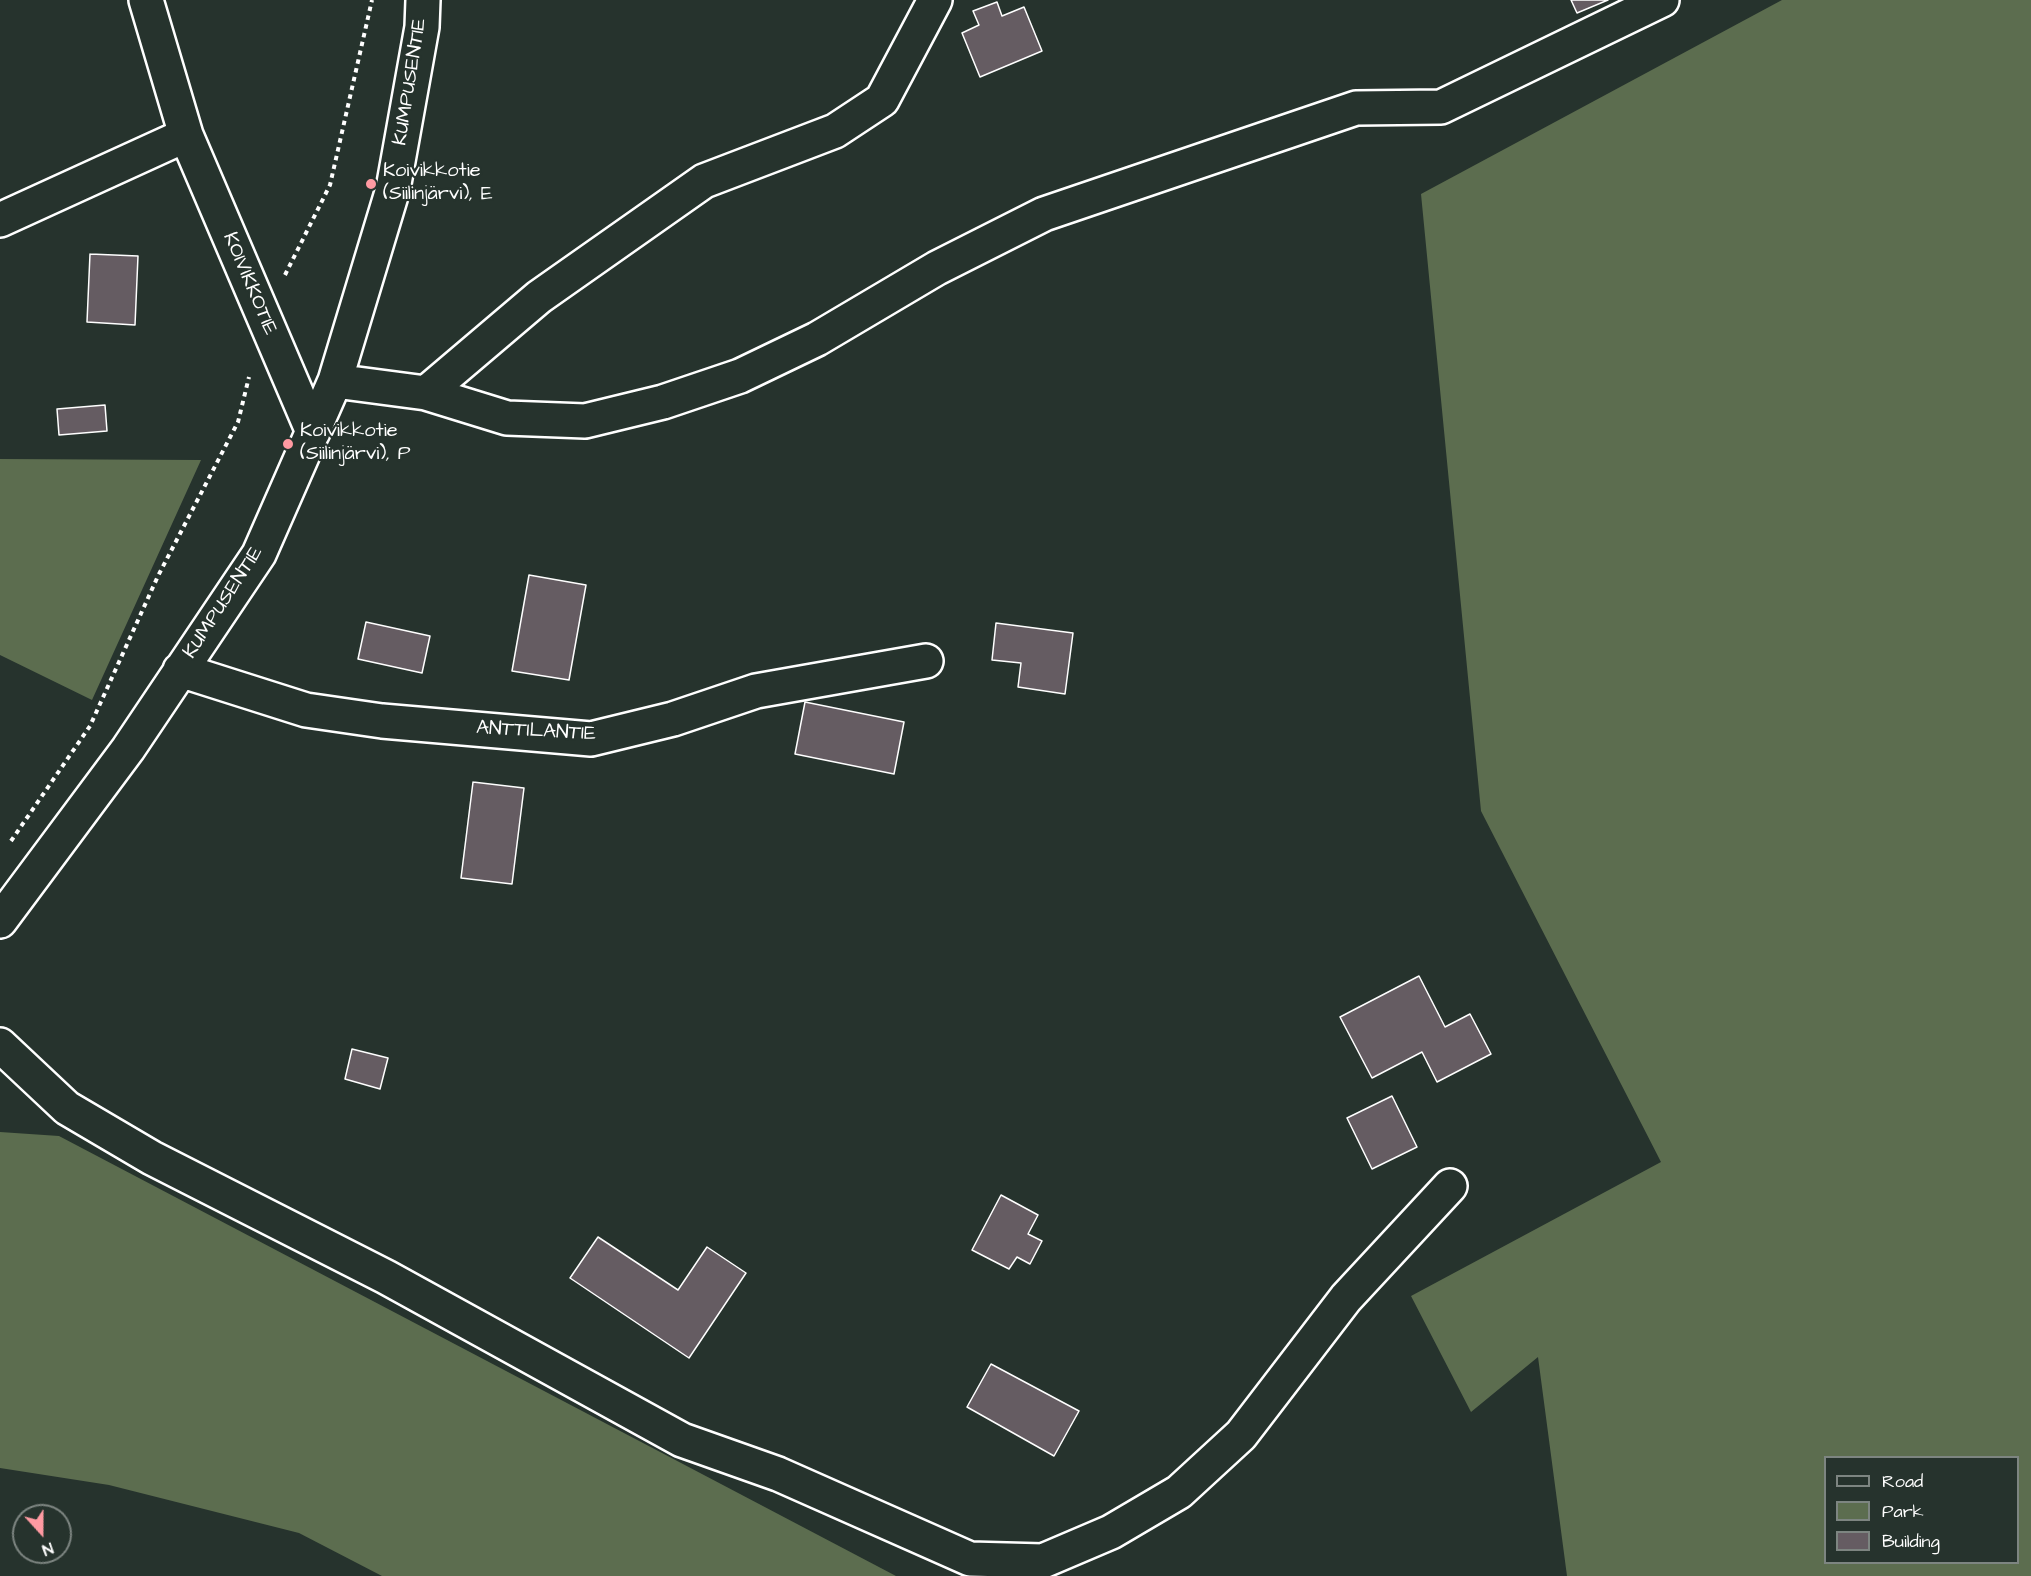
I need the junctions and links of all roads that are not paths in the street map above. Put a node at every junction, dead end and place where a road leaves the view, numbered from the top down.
1 (146, 0) edge
2 (423, 0) edge
3 (935, 0) edge
4 (1662, 0) edge
5 (186, 135) junction
6 (0, 220) edge
7 (335, 381) junction
8 (426, 393) junction
9 (313, 432) junction
10 (927, 661) dead end
11 (180, 670) junction
12 (0, 921) edge
13 (0, 1045) edge
14 (1450, 1186) dead end

1 - 5 street, KOIVIKKOTIE
2 - 7 street, KUMPUSENTIE
3 - 8 street
4 - 8 street
5 - 6 street
5 - 9 street, KOIVIKKOTIE
7 - 8 street
7 - 9 street, KUMPUSENTIE
9 - 11 street, KUMPUSENTIE
10 - 11 street, ANTTILANTIE
11 - 12 street, KUMPUSENTIE
13 - 14 street

